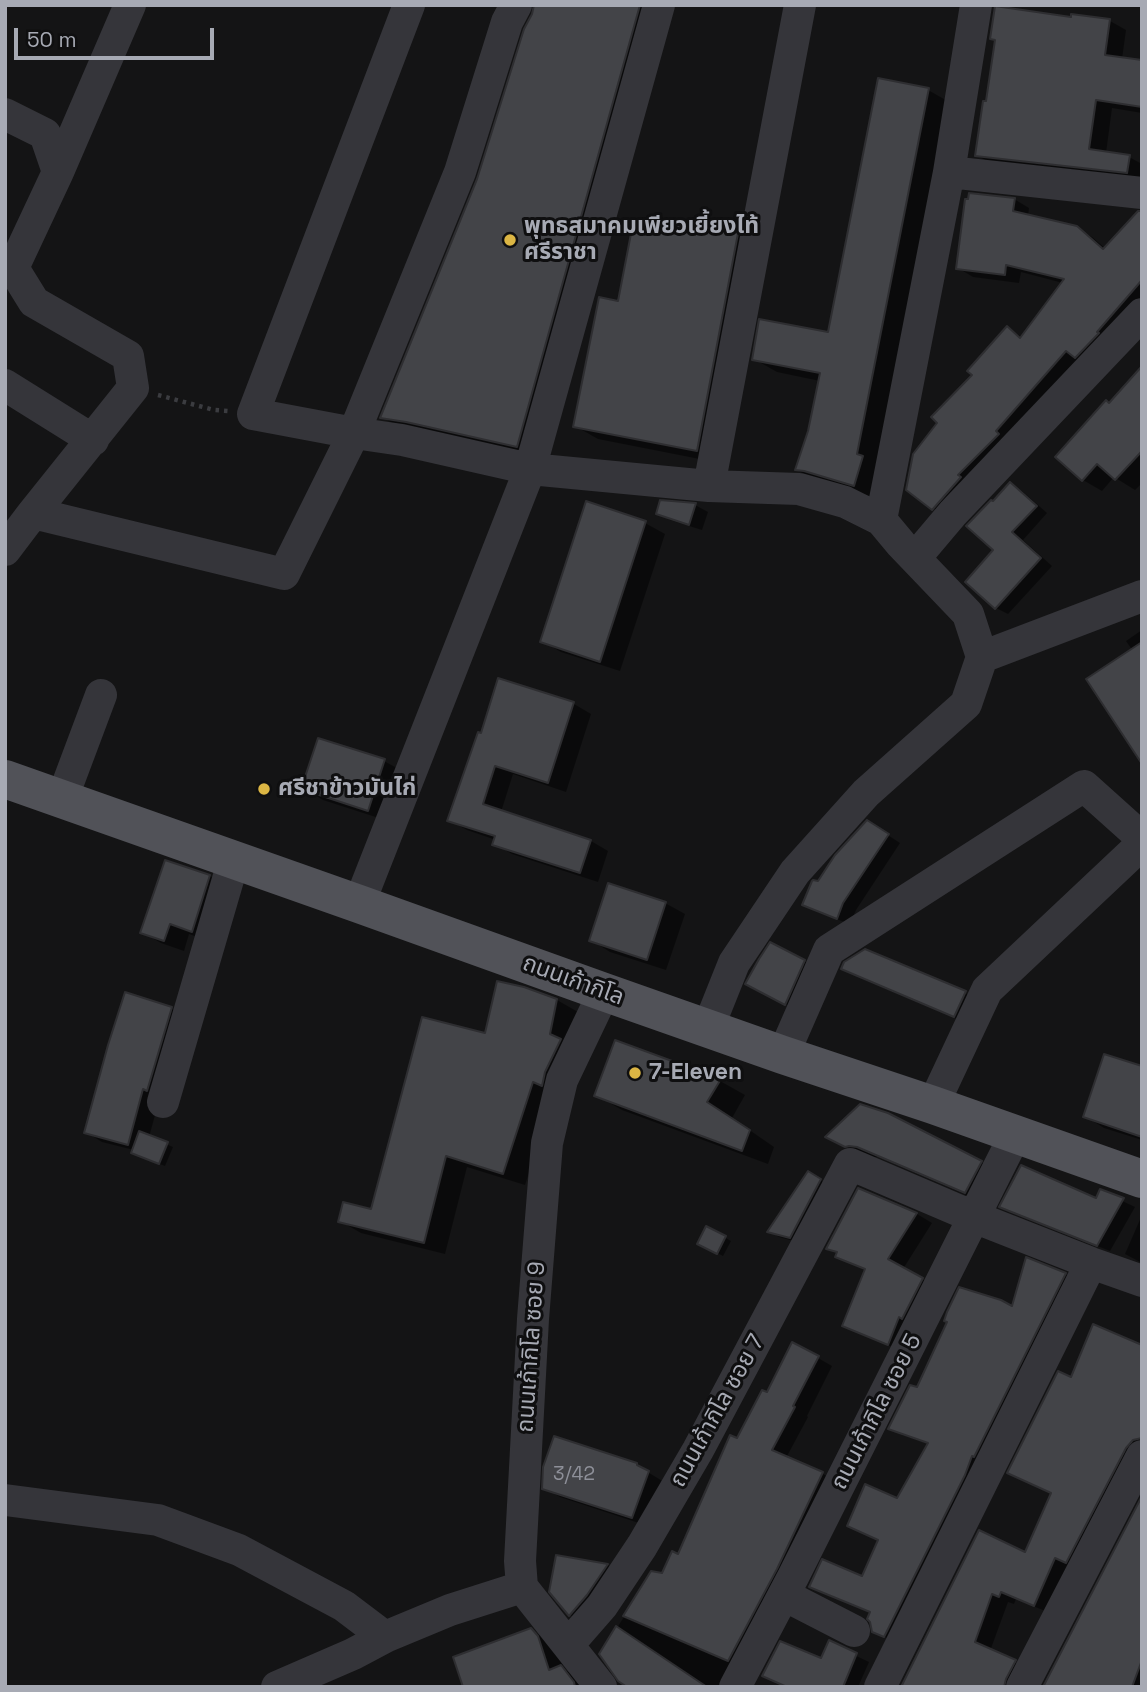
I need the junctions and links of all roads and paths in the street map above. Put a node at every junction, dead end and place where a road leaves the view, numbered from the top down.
1 (130, 5) edge
2 (409, 5) edge
3 (516, 5) edge
4 (659, 5) edge
5 (800, 5) edge
6 (976, 5) edge
7 (5, 114) edge
8 (58, 172) junction
9 (949, 172) junction
10 (1142, 193) edge
11 (1142, 314) edge
12 (5, 385) edge
13 (133, 388) junction
14 (253, 414) junction
15 (354, 433) junction
16 (93, 440) junction
17 (530, 469) junction
18 (709, 486) junction
19 (33, 513) junction
20 (881, 520) junction
21 (5, 550) edge
22 (915, 558) junction
23 (1142, 596) edge
24 (982, 657) junction
25 (101, 695) dead end
26 (5, 779) edge
27 (62, 799) junction
28 (1142, 838) edge
29 (1142, 844) edge
30 (234, 859) junction
31 (359, 904) junction
32 (604, 992) junction
33 (708, 1028) junction
34 (783, 1055) junction
35 (163, 1102) dead end
36 (933, 1105) junction
37 (1015, 1135) junction
38 (1139, 1171) edge
39 (974, 1217) junction
40 (1091, 1263) junction
41 (1142, 1281) edge
42 (1142, 1457) edge
43 (5, 1500) edge
44 (522, 1587) junction
45 (784, 1595) junction
46 (854, 1631) dead end
47 (385, 1637) junction
48 (568, 1645) junction
49 (277, 1687) edge
50 (601, 1687) edge
51 (735, 1687) edge
52 (880, 1687) edge
53 (1022, 1687) edge

1 - 8 street
2 - 14 street
3 - 15 street
4 - 17 street
5 - 18 street
6 - 9 street
7 - 8 street
8 - 13 street
9 - 10 street
9 - 20 street
11 - 22 street
12 - 16 street
13 - 14 path
13 - 16 street
14 - 15 street
15 - 17 street
15 - 19 street
16 - 19 street
17 - 18 street
17 - 31 street
18 - 20 street
19 - 21 street
20 - 22 street
22 - 24 street
23 - 24 street
24 - 33 street
25 - 27 street
26 - 27 main road, ถนนเก้ากิโล
27 - 30 main road, ถนนเก้ากิโล
28 - 34 street
29 - 36 street
30 - 31 main road, ถนนเก้ากิโล
30 - 35 street
31 - 32 main road, ถนนเก้ากิโล
32 - 33 main road, ถนนเก้ากิโล
32 - 44 street, ถนนเก้ากิโล ซอย 9
33 - 34 main road, ถนนเก้ากิโล
34 - 36 main road, ถนนเก้ากิโล
36 - 37 main road, ถนนเก้ากิโล
37 - 38 main road, ถนนเก้ากิโล
37 - 39 street, ถนนเก้ากิโล ซอย 5
39 - 40 street
39 - 45 street, ถนนเก้ากิโล ซอย 5
39 - 48 street, ถนนเก้ากิโล ซอย 7
40 - 41 street
40 - 52 street
42 - 53 street
43 - 47 street
44 - 47 street
44 - 48 street
45 - 46 street
45 - 51 street, ถนนเก้ากิโล ซอย 5
47 - 49 street
48 - 50 street

